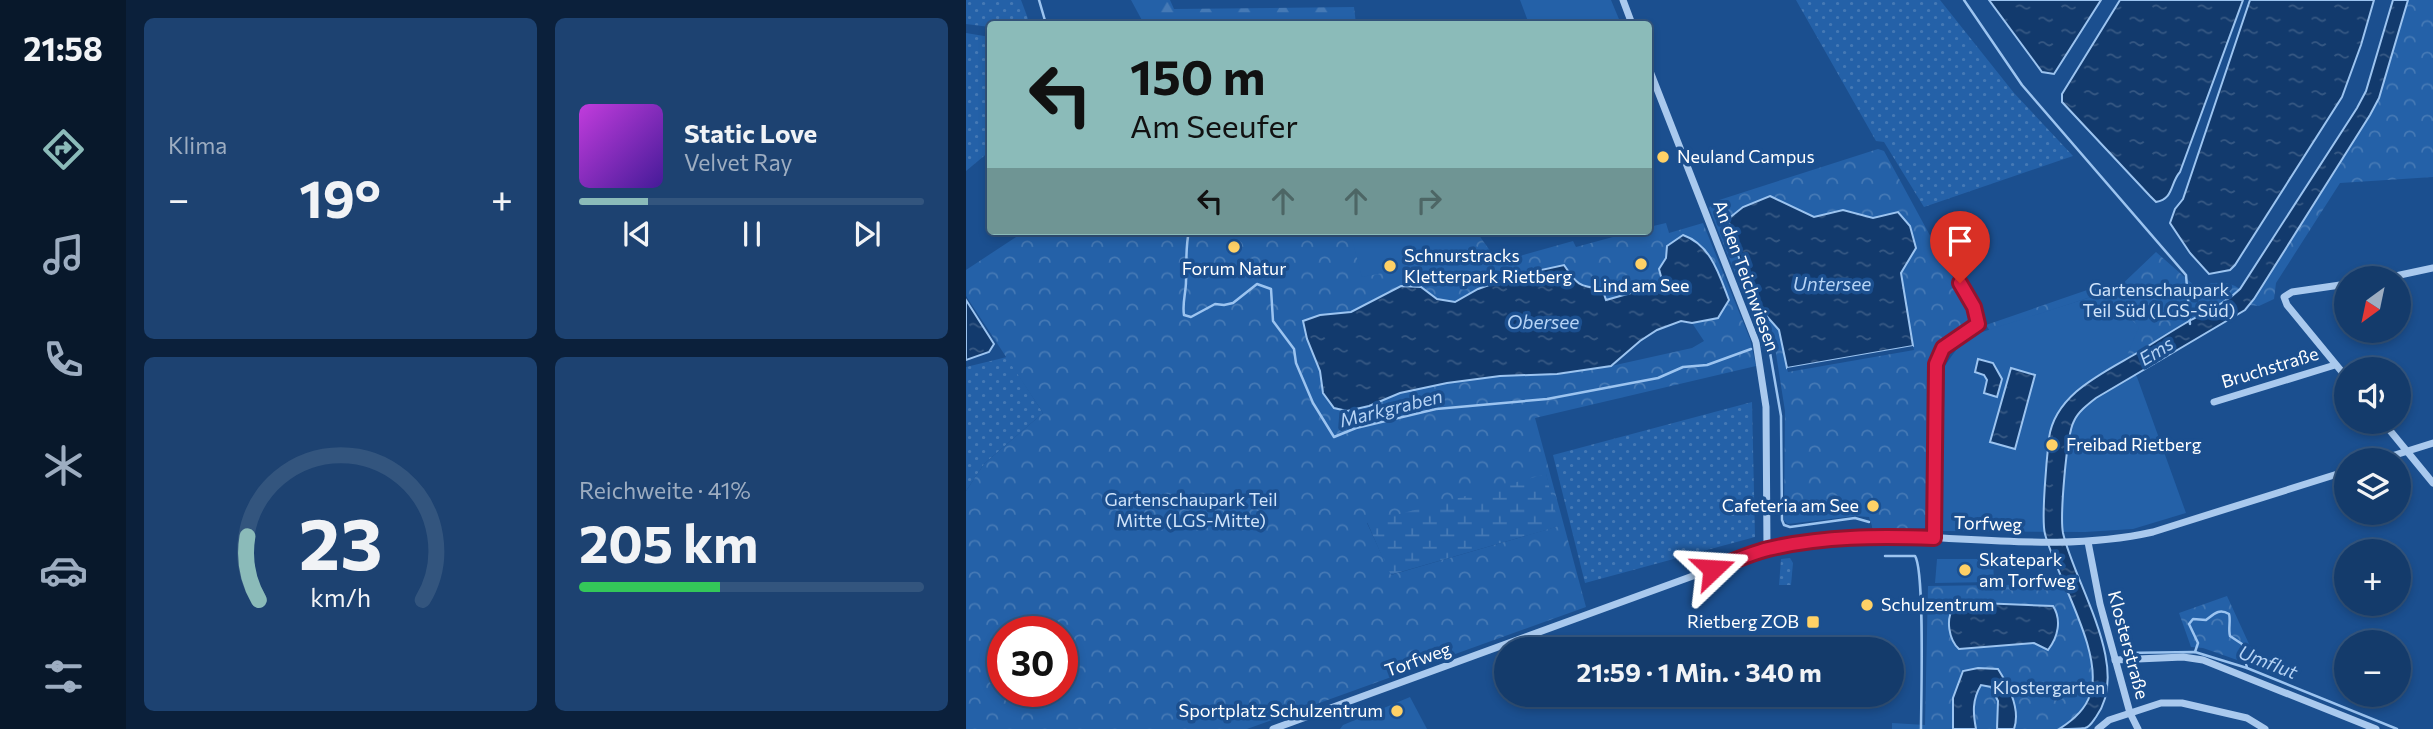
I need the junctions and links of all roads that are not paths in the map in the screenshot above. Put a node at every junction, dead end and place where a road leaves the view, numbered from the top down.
1 (1623, 0) edge
2 (1631, 21) edge
3 (1652, 75) edge
4 (2433, 268) edge
5 (2412, 272) edge
6 (1960, 283) dead end
7 (2334, 286) edge
8 (2334, 364) edge
9 (2334, 365) edge
10 (2214, 402) dead end
11 (2393, 434) edge
12 (2433, 443) edge
13 (2405, 448) edge
14 (2411, 450) edge
15 (2411, 456) edge
16 (2334, 475) edge
17 (2433, 483) edge
18 (1934, 538) junction
19 (2088, 546) junction
20 (1766, 549) junction
21 (2115, 660) junction
22 (2130, 713) junction
23 (1273, 729) edge
24 (2098, 729) edge
25 (2138, 729) edge
26 (2264, 729) edge
27 (2376, 729) edge

1 - 2 street
3 - 20 street, An den Teichwiesen
4 - 5 street
6 - 18 street
7 - 8 street, Bruchstraße
9 - 10 street, Bruchstraße
11 - 13 street
12 - 14 street
15 - 17 street
16 - 19 street, Torfweg
18 - 19 street, Torfweg
18 - 20 street, Torfweg
19 - 21 street, Klosterstraße
20 - 23 street, Torfweg
21 - 22 street, Klosterstraße
21 - 27 street
22 - 24 street, Klosterstraße
22 - 25 street
22 - 26 street

